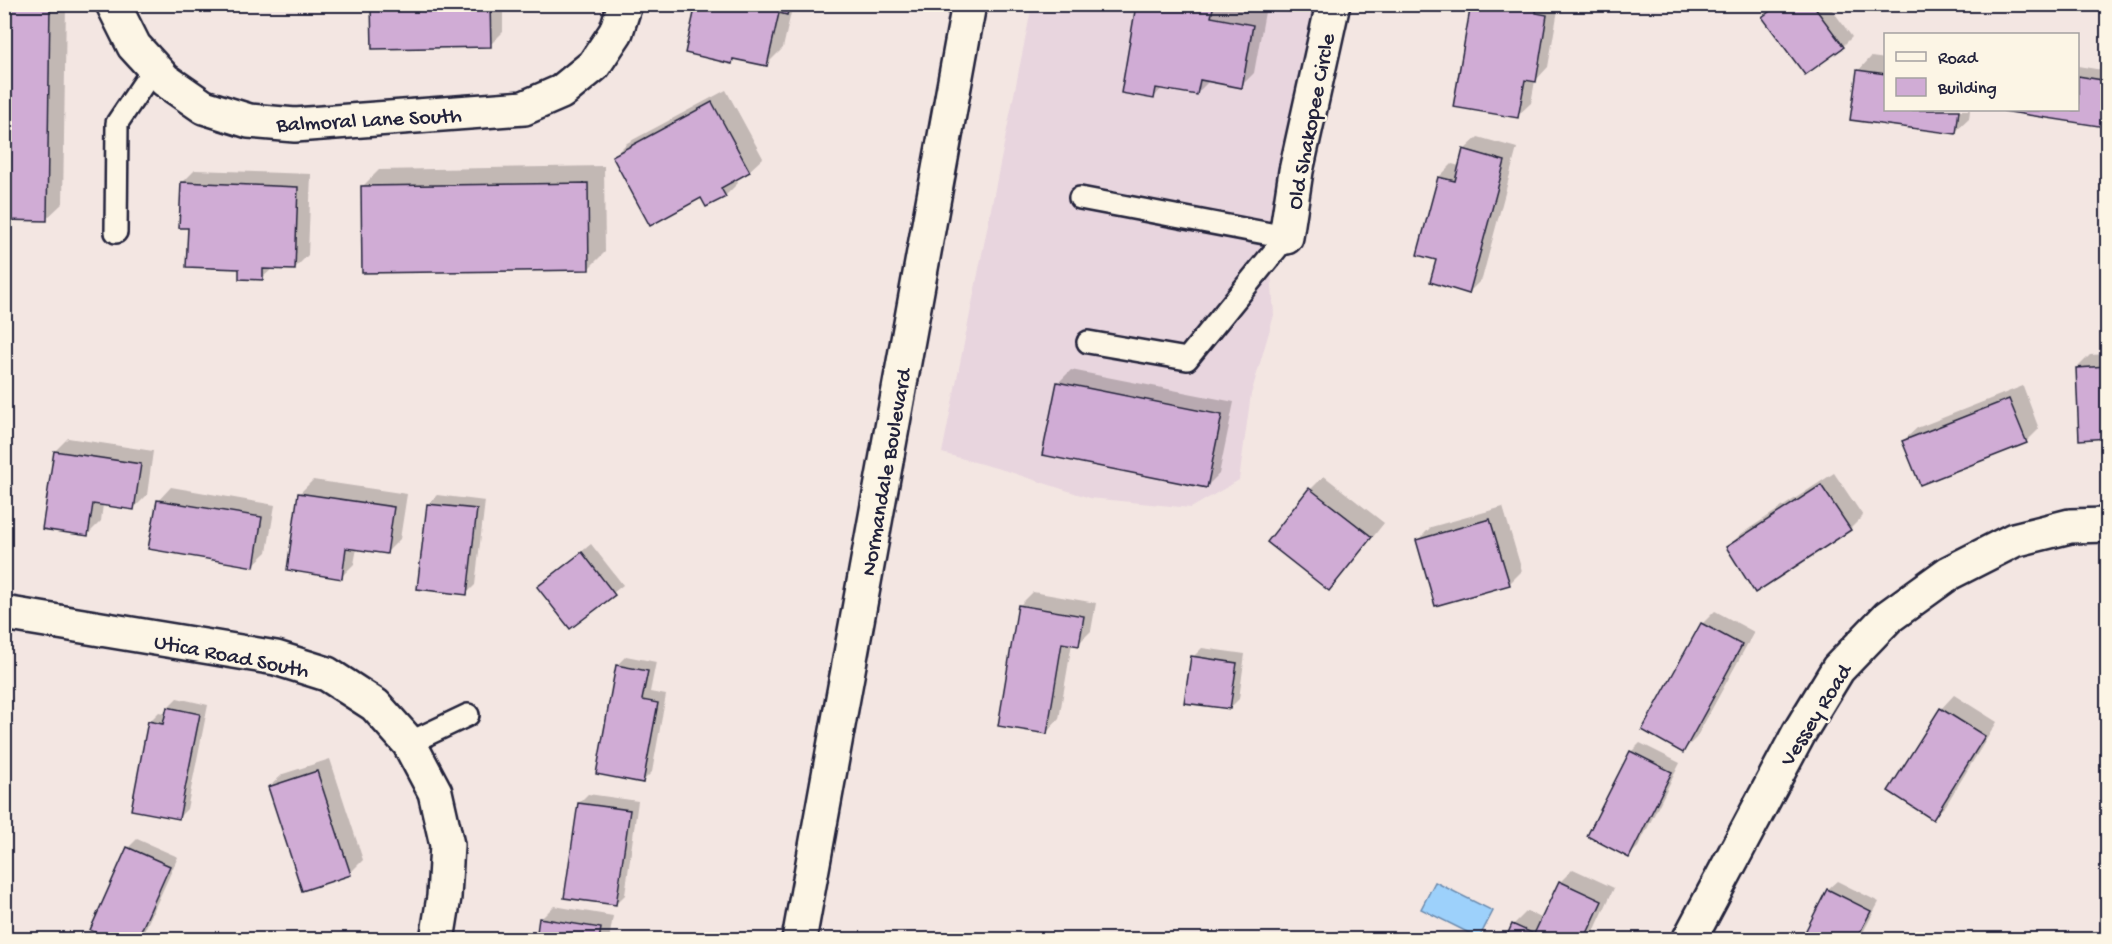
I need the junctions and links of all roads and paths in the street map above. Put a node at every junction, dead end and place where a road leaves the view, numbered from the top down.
1 (113, 4) edge
2 (625, 4) edge
3 (969, 4) edge
4 (1333, 4) edge
5 (154, 68) junction
6 (1080, 198) dead end
7 (116, 232) dead end
8 (1286, 237) junction
9 (1088, 342) dead end
10 (2108, 525) edge
11 (6, 622) edge
12 (468, 715) dead end
13 (409, 743) junction
14 (437, 939) edge
15 (799, 939) edge
16 (1689, 939) edge

1 - 5 street, Balmoral Lane South
2 - 5 street, Balmoral Lane South
3 - 15 street, Normandale Boulevard
4 - 8 street, Old Shakopee Circle
5 - 7 lane
6 - 8 lane
8 - 9 lane
10 - 16 street, Vessey Road
11 - 13 street, Utica Road South
12 - 13 lane
13 - 14 street, Utica Road South

